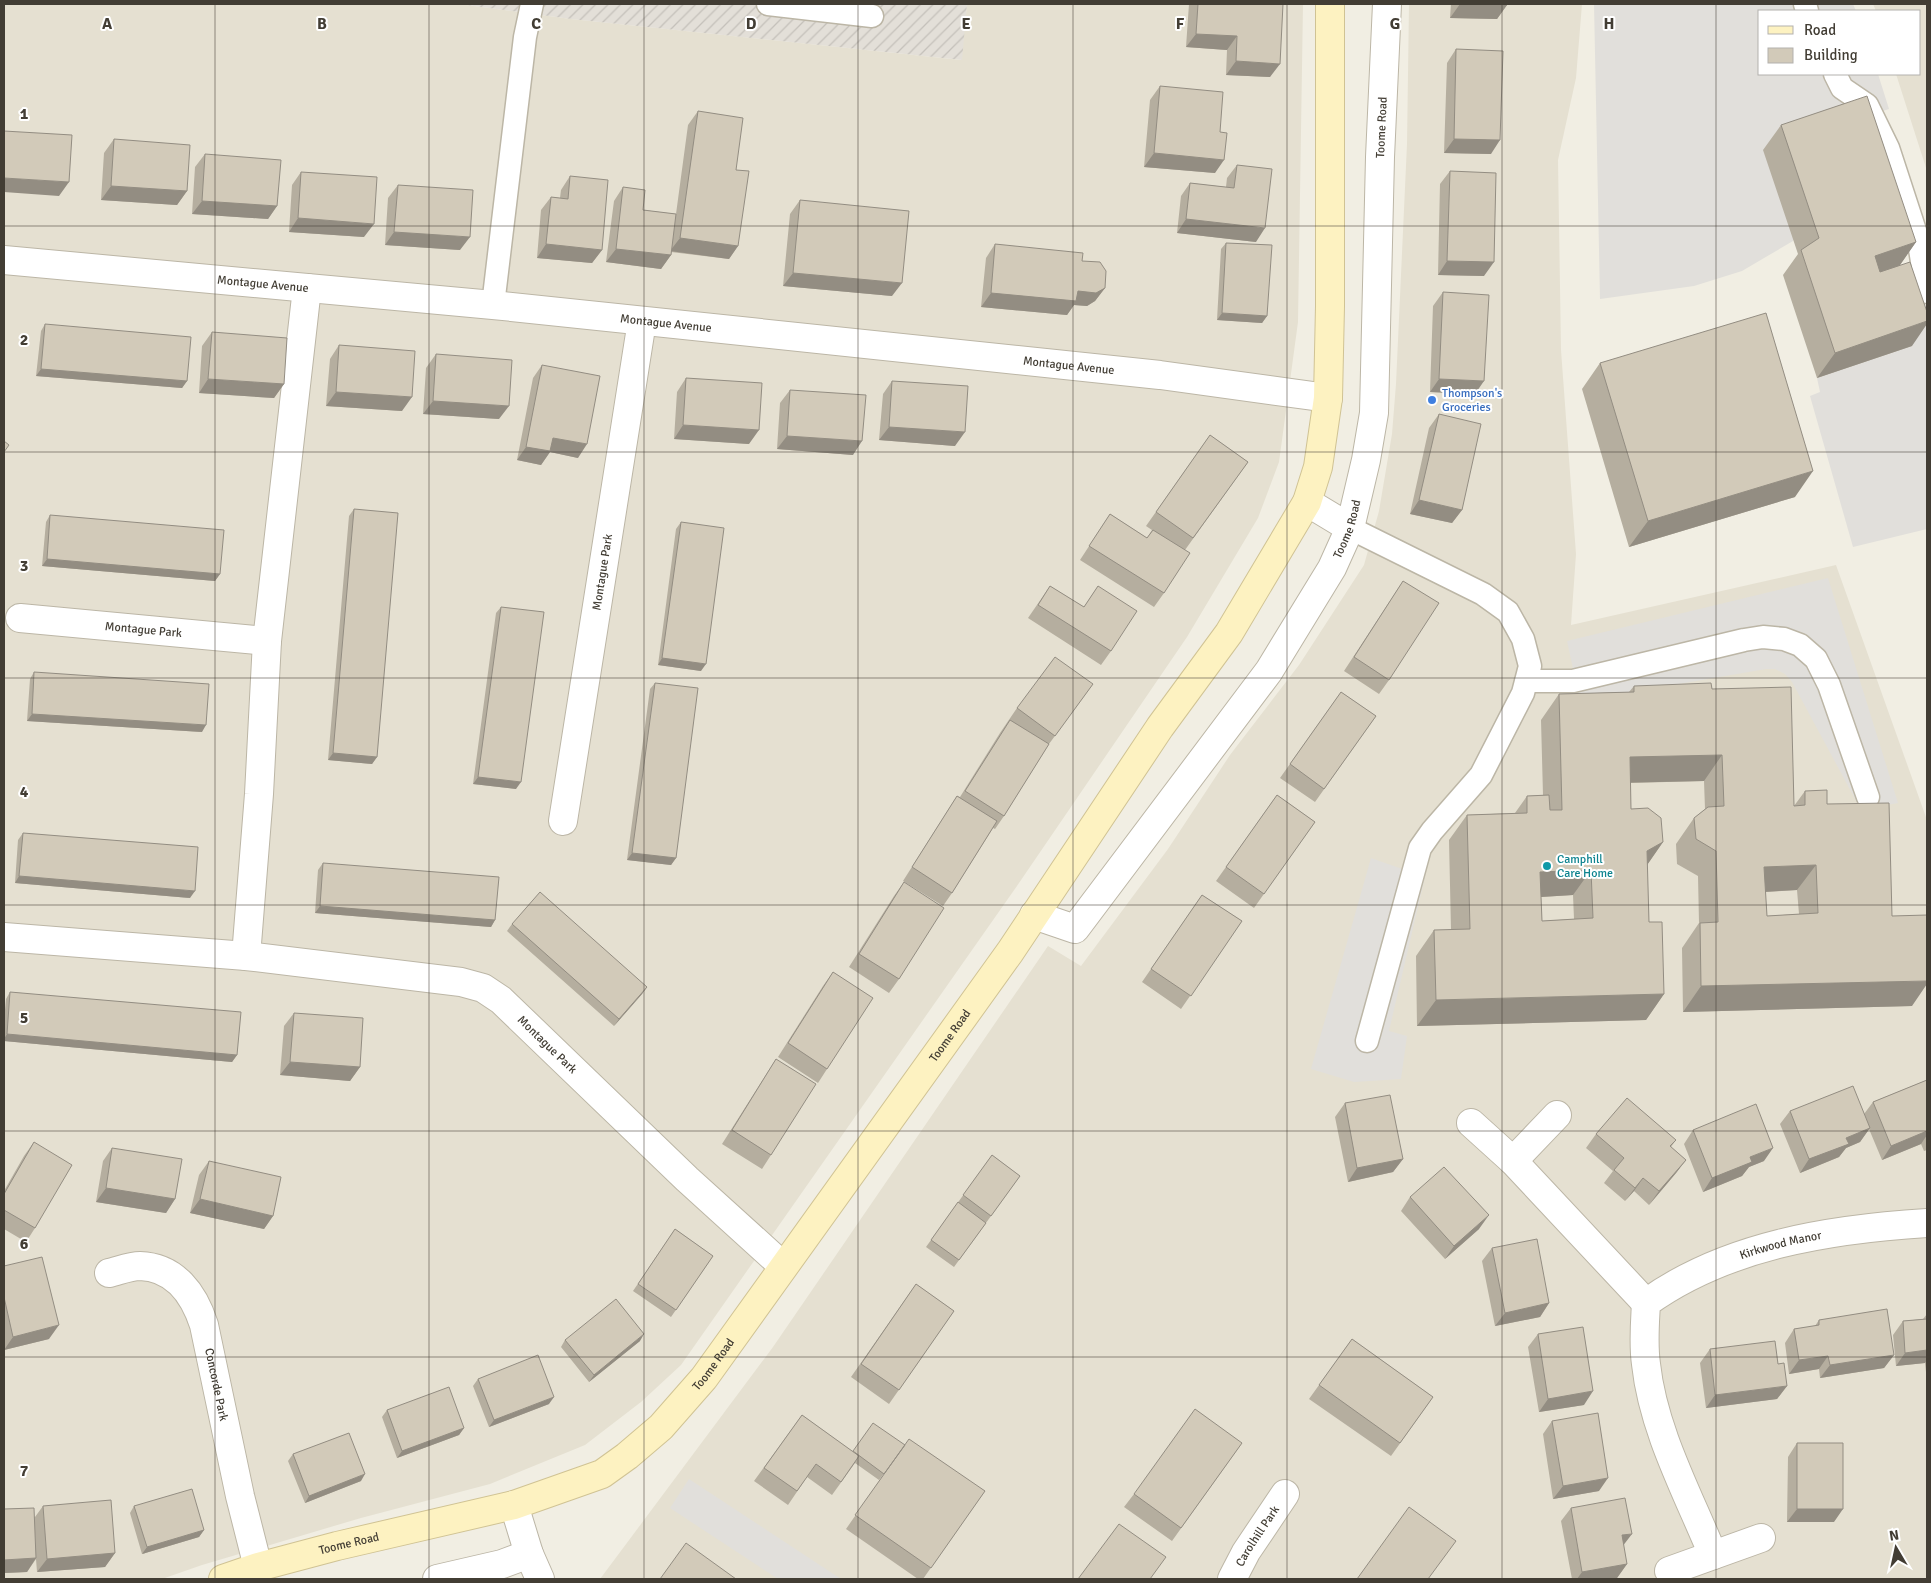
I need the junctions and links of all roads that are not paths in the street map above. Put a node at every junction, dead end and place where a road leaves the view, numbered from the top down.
1 (532, 4) edge
2 (768, 4) edge
3 (1330, 4) edge
4 (1387, 4) edge
5 (872, 16) dead end
6 (1836, 75) edge
7 (4, 260) edge
8 (307, 288) junction
9 (1927, 292) edge
10 (493, 305) junction
11 (642, 321) junction
12 (1328, 398) junction
13 (1307, 502) junction
14 (1350, 528) junction
15 (20, 618) dead end
16 (267, 641) junction
17 (1526, 681) junction
18 (1868, 797) dead end
19 (564, 822) dead end
20 (1034, 915) junction
21 (4, 937) edge
22 (246, 956) junction
23 (1367, 1041) dead end
24 (1557, 1115) dead end
25 (1471, 1123) dead end
26 (1513, 1161) junction
27 (1927, 1223) edge
28 (783, 1266) junction
29 (109, 1273) dead end
30 (1646, 1303) junction
31 (1285, 1494) dead end
32 (514, 1505) junction
33 (1761, 1538) dead end
34 (529, 1554) junction
35 (1713, 1555) junction
36 (258, 1567) junction
37 (1669, 1572) dead end
38 (223, 1579) edge
39 (437, 1579) edge
40 (540, 1579) edge
41 (1232, 1579) edge

1 - 10 lane
2 - 5 lane
3 - 12 main road, Toome Road
4 - 14 street, Toome Road
6 - 9 lane
7 - 8 street, Montague Avenue
8 - 10 street, Montague Avenue
8 - 16 street
10 - 11 street, Montague Avenue
11 - 12 street, Montague Avenue
11 - 19 street, Montague Park
12 - 13 main road, Toome Road
13 - 14 street
13 - 20 main road, Toome Road
14 - 17 lane
14 - 20 street, Toome Road
15 - 16 street, Montague Park
16 - 22 street
17 - 18 lane
17 - 23 lane
20 - 28 main road, Toome Road
21 - 22 street, Montague Park
22 - 28 street, Montague Park
24 - 26 street
25 - 26 street
26 - 30 street
27 - 30 street, Kirkwood Manor
28 - 32 main road, Toome Road
29 - 36 street, Concorde Park
30 - 35 street
31 - 41 street, Carolhill Park
32 - 34 street
32 - 36 main road, Toome Road
33 - 35 street
34 - 39 street
34 - 40 street
35 - 37 street
36 - 38 main road, Toome Road

